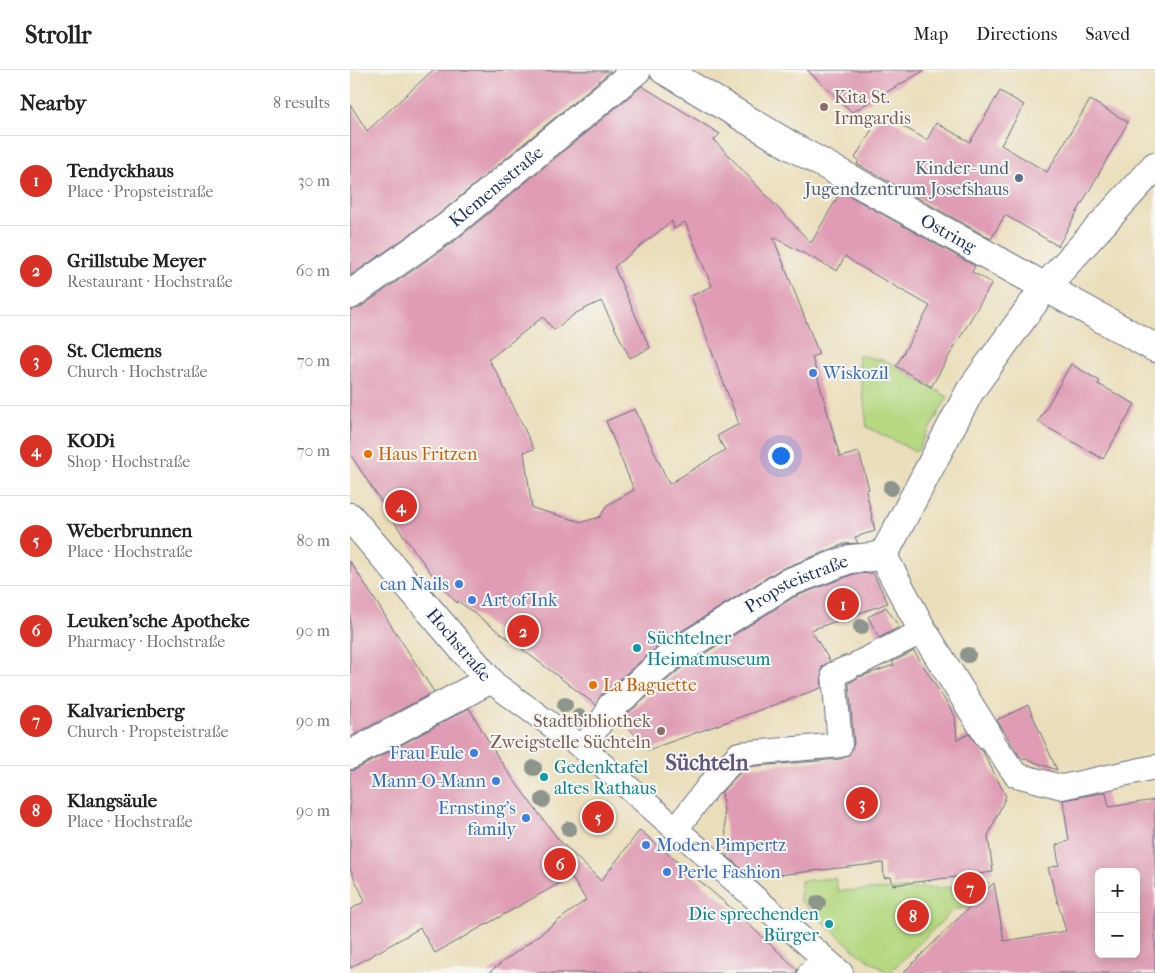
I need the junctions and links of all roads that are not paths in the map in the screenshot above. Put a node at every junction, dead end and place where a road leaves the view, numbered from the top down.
1 (637, 70) edge
2 (664, 70) edge
3 (1155, 166) edge
4 (1045, 287) junction
5 (350, 295) edge
6 (1155, 348) edge
7 (350, 517) edge
8 (883, 556) junction
9 (923, 631) junction
10 (489, 680) junction
11 (611, 707) joint
12 (988, 735) joint
13 (583, 748) junction
14 (350, 755) edge
15 (1155, 767) edge
16 (677, 828) junction
17 (825, 968) edge

1 - 5 street, Klemensstraße
2 - 4 street, Ostring
3 - 4 street
4 - 6 street, Ostring
4 - 8 street
7 - 10 street, Hochstraße
8 - 9 street
8 - 11 street, Propsteistraße
9 - 12 street
9 - 16 street
10 - 13 street, Hochstraße
10 - 14 street
11 - 13 street, Propsteistraße
12 - 15 street
13 - 16 street, Hochstraße
16 - 17 street, Hochstraße

